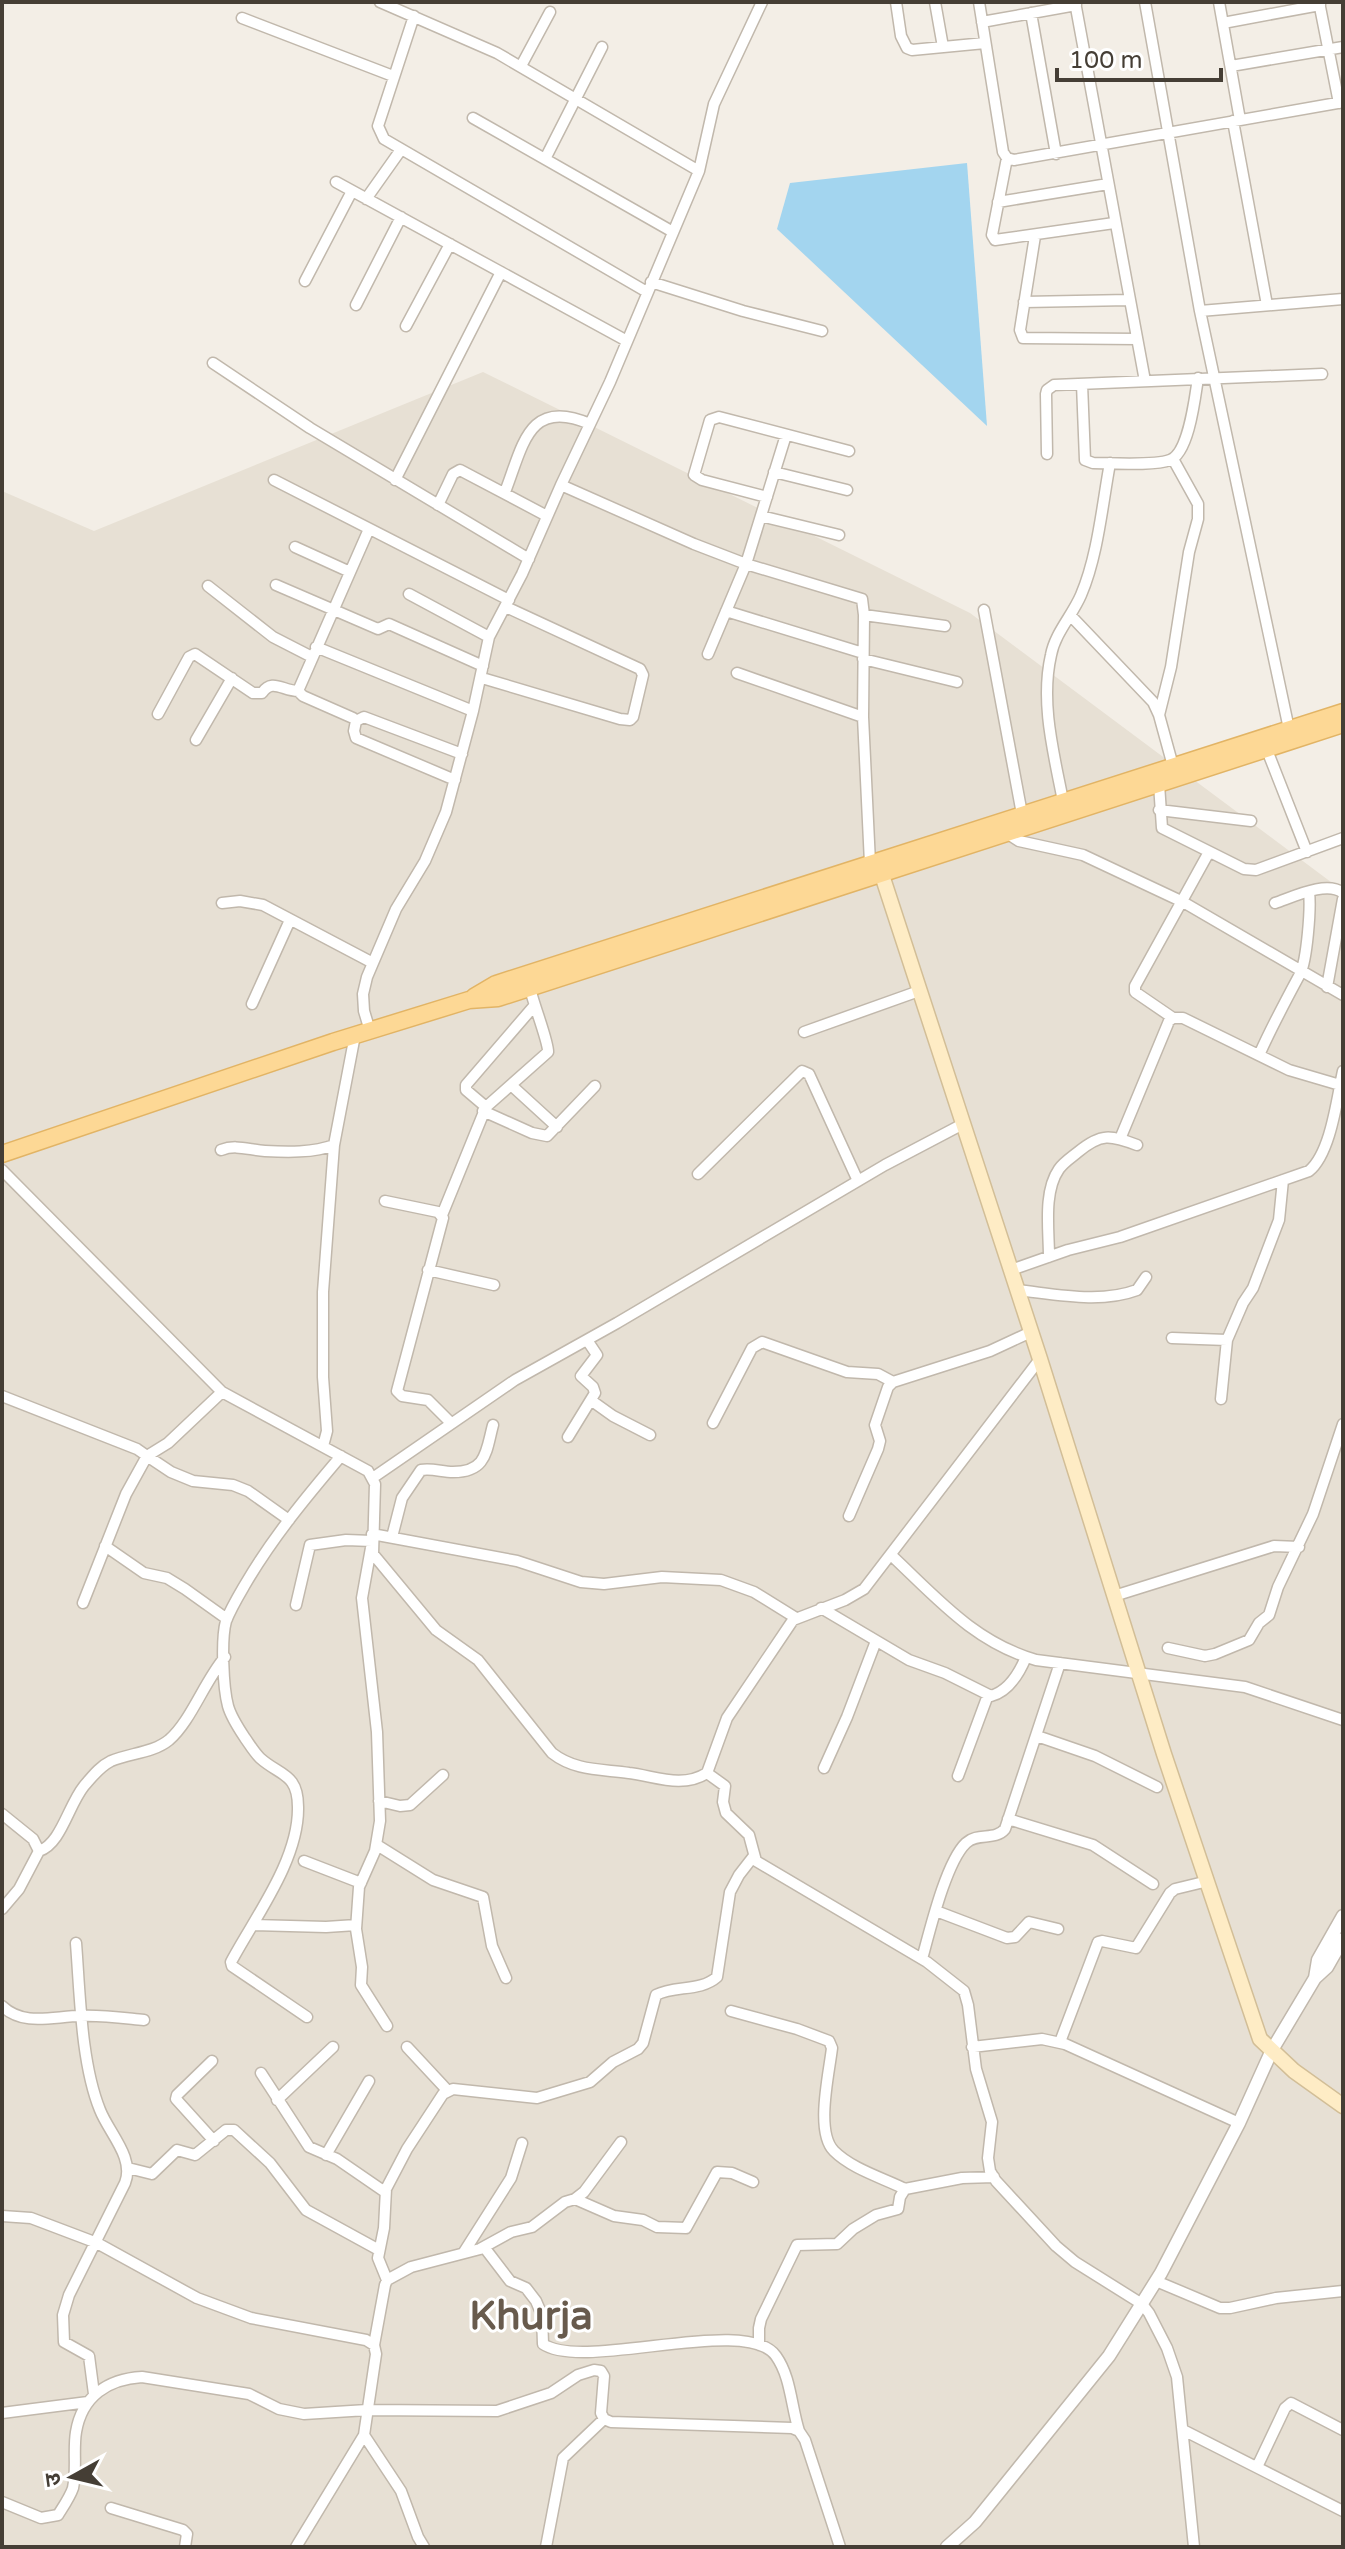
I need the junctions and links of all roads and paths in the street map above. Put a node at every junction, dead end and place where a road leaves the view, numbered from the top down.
1 (380, 2) edge
2 (762, 2) edge
3 (896, 2) edge
4 (935, 2) edge
5 (979, 2) edge
6 (1145, 2) edge
7 (1219, 2) edge
8 (1076, 4) edge
9 (1320, 4) edge
10 (550, 12) dead end
11 (1031, 13) junction
12 (414, 16) junction
13 (242, 18) dead end
14 (982, 22) junction
15 (1223, 23) junction
16 (985, 43) junction
17 (602, 47) dead end
18 (943, 47) junction
19 (1343, 47) edge
20 (1329, 49) junction
21 (521, 66) junction
22 (1231, 66) junction
23 (393, 76) junction
24 (576, 99) junction
25 (1341, 102) edge
26 (473, 118) dead end
27 (1236, 121) junction
28 (1168, 134) junction
29 (1101, 146) junction
30 (400, 151) junction
31 (1056, 154) junction
32 (1007, 158) junction
33 (545, 159) junction
34 (699, 171) junction
35 (336, 182) dead end
36 (1108, 184) junction
37 (352, 191) junction
38 (366, 199) junction
39 (998, 202) junction
40 (401, 217) junction
41 (1114, 223) junction
42 (673, 232) junction
43 (1035, 236) junction
44 (450, 244) junction
45 (501, 272) junction
46 (305, 281) dead end
47 (649, 287) junction
48 (1343, 299) edge
49 (1129, 300) junction
50 (1024, 302) junction
51 (356, 305) dead end
52 (1267, 305) junction
53 (1200, 311) junction
54 (406, 326) dead end
55 (822, 331) dead end
56 (1137, 339) junction
57 (627, 341) junction
58 (213, 363) dead end
59 (1322, 374) dead end
60 (1214, 377) junction
61 (1198, 378) junction
62 (1145, 381) junction
63 (1082, 384) junction
64 (590, 424) junction
65 (786, 435) junction
66 (849, 451) dead end
67 (1047, 454) dead end
68 (1173, 459) junction
69 (1110, 463) junction
70 (774, 472) junction
71 (274, 480) dead end
72 (395, 480) junction
73 (561, 485) junction
74 (847, 490) dead end
75 (505, 492) junction
76 (767, 497) junction
77 (438, 505) junction
78 (547, 516) junction
79 (761, 516) junction
80 (369, 529) junction
81 (839, 535) dead end
82 (295, 547) dead end
83 (746, 564) junction
84 (526, 566) junction
85 (350, 572) junction
86 (276, 585) dead end
87 (208, 586) dead end
88 (409, 594) dead end
89 (507, 604) junction
90 (333, 609) junction
91 (984, 610) dead end
92 (726, 611) junction
93 (864, 615) junction
94 (1071, 616) junction
95 (945, 626) dead end
96 (489, 637) junction
97 (314, 652) junction
98 (708, 654) dead end
99 (863, 656) junction
100 (483, 666) junction
101 (737, 673) dead end
102 (232, 678) junction
103 (482, 678) junction
104 (957, 682) dead end
105 (298, 691) junction
106 (473, 711) junction
107 (1343, 712) edge
108 (158, 714) dead end
109 (1159, 715) junction
110 (863, 717) junction
111 (356, 721) junction
112 (1343, 724) edge
113 (1289, 729) junction
114 (196, 740) dead end
115 (1264, 744) junction
116 (462, 754) junction
117 (1173, 766) junction
118 (455, 780) junction
119 (1159, 784) junction
120 (1063, 801) junction
121 (1159, 810) junction
122 (1022, 814) junction
123 (1251, 821) dead end
124 (1002, 828) junction
125 (1343, 838) edge
126 (1209, 852) junction
127 (1307, 852) junction
128 (876, 867) junction
129 (1309, 892) junction
130 (1343, 893) edge
131 (1343, 899) edge
132 (222, 903) dead end
133 (1275, 903) dead end
134 (1181, 906) junction
135 (290, 920) junction
136 (373, 963) junction
137 (1299, 974) junction
138 (1327, 987) junction
139 (530, 988) junction
140 (919, 991) junction
141 (1343, 995) edge
142 (469, 1000) junction
143 (252, 1004) dead end
144 (534, 1006) junction
145 (1173, 1018) junction
146 (804, 1032) dead end
147 (363, 1033) junction
148 (1260, 1053) junction
149 (1343, 1071) edge
150 (511, 1085) junction
151 (595, 1086) dead end
152 (1341, 1088) edge
153 (484, 1109) junction
154 (963, 1124) junction
155 (557, 1127) junction
156 (1120, 1139) junction
157 (334, 1145) junction
158 (1137, 1145) dead end
159 (221, 1150) dead end
160 (2, 1154) edge
161 (2, 1170) edge
162 (698, 1174) dead end
163 (1283, 1180) junction
164 (858, 1181) junction
165 (385, 1201) dead end
166 (442, 1215) junction
167 (1049, 1257) junction
168 (428, 1270) junction
169 (1011, 1270) junction
170 (1146, 1277) dead end
171 (494, 1285) dead end
172 (1017, 1290) junction
173 (1031, 1332) junction
174 (1172, 1338) dead end
175 (587, 1340) junction
176 (1227, 1340) junction
177 (1040, 1359) junction
178 (893, 1382) junction
179 (222, 1392) junction
180 (2, 1396) edge
181 (1221, 1399) dead end
182 (592, 1401) junction
183 (451, 1423) junction
184 (713, 1423) dead end
185 (1343, 1424) edge
186 (493, 1425) dead end
187 (650, 1435) dead end
188 (568, 1437) dead end
189 (323, 1446) junction
190 (147, 1456) junction
191 (341, 1456) junction
192 (374, 1477) junction
193 (849, 1516) dead end
194 (289, 1520) junction
195 (392, 1537) junction
196 (372, 1541) junction
197 (105, 1546) junction
198 (1299, 1547) junction
199 (891, 1555) junction
200 (1114, 1596) junction
201 (83, 1603) dead end
202 (296, 1605) dead end
203 (821, 1608) junction
204 (796, 1618) junction
205 (227, 1619) junction
206 (876, 1641) junction
207 (1168, 1648) dead end
208 (225, 1657) junction
209 (1026, 1657) junction
210 (1060, 1663) junction
211 (1138, 1673) junction
212 (988, 1695) junction
213 (1343, 1720) edge
214 (1037, 1736) junction
215 (824, 1768) dead end
216 (707, 1773) junction
217 (443, 1775) dead end
218 (958, 1776) dead end
219 (1157, 1787) dead end
220 (379, 1801) junction
221 (2, 1814) edge
222 (1008, 1819) junction
223 (377, 1845) junction
224 (39, 1851) junction
225 (753, 1857) junction
226 (304, 1861) dead end
227 (1208, 1881) junction
228 (361, 1883) junction
229 (1153, 1884) dead end
230 (2, 1909) edge
231 (936, 1911) junction
232 (1343, 1916) edge
233 (254, 1925) junction
234 (356, 1925) junction
235 (1058, 1929) dead end
236 (1343, 1939) edge
237 (76, 1943) dead end
238 (922, 1959) junction
239 (506, 1978) dead end
240 (1315, 1978) junction
241 (2, 2006) edge
242 (731, 2011) dead end
243 (82, 2015) junction
244 (307, 2017) dead end
245 (144, 2020) dead end
246 (387, 2026) dead end
247 (1060, 2042) junction
248 (333, 2047) dead end
249 (407, 2047) dead end
250 (972, 2047) junction
251 (1272, 2050) junction
252 (212, 2061) dead end
253 (261, 2073) dead end
254 (369, 2081) dead end
255 (447, 2090) junction
256 (277, 2100) junction
257 (1343, 2106) edge
258 (1239, 2123) junction
259 (214, 2141) junction
260 (621, 2142) dead end
261 (522, 2143) dead end
262 (326, 2155) junction
263 (128, 2168) junction
264 (994, 2177) junction
265 (753, 2182) dead end
266 (905, 2189) junction
267 (385, 2192) junction
268 (575, 2199) junction
269 (2, 2216) edge
270 (97, 2243) junction
271 (484, 2247) junction
272 (379, 2250) junction
273 (464, 2252) junction
274 (387, 2280) junction
275 (1156, 2281) junction
276 (1343, 2291) edge
277 (1142, 2304) junction
278 (374, 2345) junction
279 (759, 2345) junction
280 (91, 2398) junction
281 (367, 2410) junction
282 (2, 2413) edge
283 (604, 2419) junction
284 (1183, 2430) junction
285 (1343, 2430) edge
286 (799, 2431) junction
287 (364, 2435) junction
288 (1257, 2467) junction
289 (2, 2502) edge
290 (111, 2508) dead end
291 (1343, 2511) edge
292 (185, 2547) edge
293 (296, 2547) edge
294 (424, 2547) edge
295 (546, 2547) edge
296 (840, 2547) edge
297 (947, 2547) edge
298 (1194, 2547) edge

1 - 12 street
2 - 34 street
3 - 18 street
4 - 18 street
5 - 14 street
6 - 28 street
7 - 15 street
8 - 11 street
8 - 29 street
9 - 15 street
9 - 20 street
10 - 21 street
11 - 14 street
11 - 31 street
12 - 21 street
12 - 23 street
13 - 23 street
14 - 16 street
15 - 22 street
16 - 18 street
16 - 32 street
17 - 24 street
19 - 20 street
20 - 22 street
20 - 25 street
21 - 24 street
22 - 27 street
23 - 30 street
24 - 33 street
24 - 34 street
25 - 27 street
26 - 33 street
27 - 28 street
27 - 52 street
28 - 29 street
28 - 53 street
29 - 31 street
29 - 36 street
30 - 38 street
30 - 47 street
31 - 32 street
32 - 39 street
33 - 42 street
34 - 42 street
35 - 37 street
36 - 39 street
36 - 41 street
37 - 38 street
37 - 46 street
38 - 40 street
39 - 43 street
40 - 44 street
40 - 51 street
41 - 43 street
41 - 49 street
42 - 47 street
43 - 50 street
44 - 45 street
44 - 54 street
45 - 57 street
45 - 72 street
47 - 55 street
47 - 57 street
48 - 52 street
49 - 50 street
49 - 56 street
50 - 56 street
52 - 53 street
53 - 60 street
56 - 62 street
57 - 64 street
58 - 72 street
59 - 60 street
60 - 61 street
60 - 113 street
61 - 62 street
61 - 68 street
62 - 63 street
63 - 67 street
63 - 69 street
64 - 73 street
64 - 75 street
65 - 66 street
65 - 70 street
65 - 76 street
68 - 69 street
68 - 109 street
69 - 94 street
70 - 74 street
70 - 76 street
71 - 80 street
72 - 77 street
73 - 78 street
73 - 83 street
75 - 77 street
75 - 78 street
76 - 79 street
77 - 84 street
78 - 84 street
79 - 81 street
79 - 83 street
80 - 85 street
80 - 89 street
82 - 85 street
83 - 92 street
83 - 93 street
84 - 89 street
85 - 90 street
86 - 90 street
87 - 97 street
88 - 96 street
89 - 96 street
89 - 103 street
90 - 97 street
90 - 100 street
91 - 122 street
92 - 98 street
92 - 99 street
93 - 95 street
93 - 99 street
94 - 109 street
94 - 120 street
96 - 100 street
97 - 105 street
97 - 106 street
99 - 104 street
99 - 110 street
100 - 103 street
101 - 110 street
102 - 105 street
102 - 108 street
102 - 114 street
103 - 106 street
105 - 111 street
106 - 116 street
107 - 113 main road
109 - 117 street
110 - 128 street
111 - 116 street
111 - 118 street
112 - 115 main road
113 - 115 main road
115 - 117 main road
115 - 119 main road
115 - 127 street
116 - 118 street
117 - 120 main road
118 - 136 street
119 - 121 street
119 - 124 main road
120 - 122 main road
121 - 123 street
121 - 126 street
122 - 124 main road
124 - 128 main road
124 - 134 street
125 - 127 street
126 - 127 street
126 - 134 street
128 - 139 main road
128 - 140 main road
128 - 142 main road
129 - 130 street
129 - 133 street
129 - 137 street
131 - 138 street
132 - 135 street
134 - 137 street
134 - 145 street
135 - 136 street
135 - 143 street
136 - 147 street
137 - 138 street
137 - 148 street
138 - 141 street
139 - 142 main road
139 - 144 street
140 - 146 street
140 - 154 main road
142 - 147 main road
144 - 150 street
144 - 153 street
145 - 148 street
145 - 156 street
147 - 157 street
147 - 160 main road
148 - 152 street
149 - 152 street
150 - 153 street
150 - 155 street
151 - 155 street
152 - 163 street
153 - 155 street
153 - 166 street
154 - 164 street
154 - 169 main road
156 - 158 street
156 - 167 street
157 - 159 street
157 - 189 street
161 - 179 street
162 - 164 street
163 - 167 street
163 - 176 street
164 - 175 street
165 - 166 street
166 - 168 street
167 - 169 street
168 - 171 street
168 - 183 street
169 - 172 main road
170 - 172 street
172 - 173 main road
173 - 177 main road
173 - 178 street
174 - 176 street
175 - 182 street
175 - 183 street
176 - 181 street
177 - 199 street
177 - 200 main road
178 - 184 street
178 - 193 street
179 - 189 street
179 - 190 street
180 - 190 street
182 - 187 street
182 - 188 street
183 - 192 street
185 - 198 street
186 - 195 street
189 - 191 street
190 - 194 street
190 - 197 street
191 - 192 street
191 - 194 street
192 - 196 street
194 - 205 street
195 - 196 street
195 - 204 street
196 - 202 street
196 - 216 street
196 - 220 street
197 - 201 street
197 - 205 street
198 - 200 street
198 - 207 street
199 - 203 street
199 - 209 street
200 - 211 main road
203 - 204 street
203 - 206 street
204 - 216 street
205 - 208 street
206 - 212 street
206 - 215 street
208 - 224 street
208 - 233 street
209 - 210 street
209 - 212 street
210 - 211 street
210 - 214 street
211 - 213 street
211 - 227 main road
212 - 218 street
214 - 219 street
214 - 222 street
216 - 225 street
217 - 220 street
220 - 223 street
221 - 224 street
222 - 229 street
222 - 231 street
223 - 228 street
223 - 239 street
224 - 230 street
225 - 238 street
225 - 255 street
226 - 228 street
227 - 247 street
227 - 251 main road
228 - 234 street
231 - 235 street
231 - 238 street
232 - 240 street
233 - 234 street
233 - 244 street
234 - 246 street
236 - 240 street
237 - 243 street
238 - 250 street
240 - 251 street
241 - 243 street
242 - 266 street
243 - 245 street
243 - 263 street
247 - 250 street
247 - 258 street
248 - 256 street
249 - 255 street
250 - 264 street
251 - 257 main road
251 - 258 street
252 - 259 street
253 - 256 street
254 - 262 street
255 - 267 street
256 - 262 street
258 - 275 street
259 - 263 street
259 - 272 street
260 - 268 street
261 - 273 street
262 - 267 street
263 - 270 street
264 - 266 street
264 - 277 street
265 - 268 street
266 - 279 street
267 - 272 street
268 - 271 street
269 - 270 street
270 - 278 street
270 - 280 street
271 - 273 street
271 - 279 street
272 - 274 street
273 - 274 street
274 - 278 street
275 - 276 street
275 - 277 street
277 - 284 street
277 - 297 street
278 - 281 street
279 - 286 street
280 - 281 street
280 - 282 street
280 - 289 street
281 - 283 street
281 - 287 street
283 - 286 street
283 - 295 street
284 - 288 street
284 - 298 street
285 - 288 street
286 - 296 street
287 - 293 street
287 - 294 street
288 - 291 street
290 - 292 street

